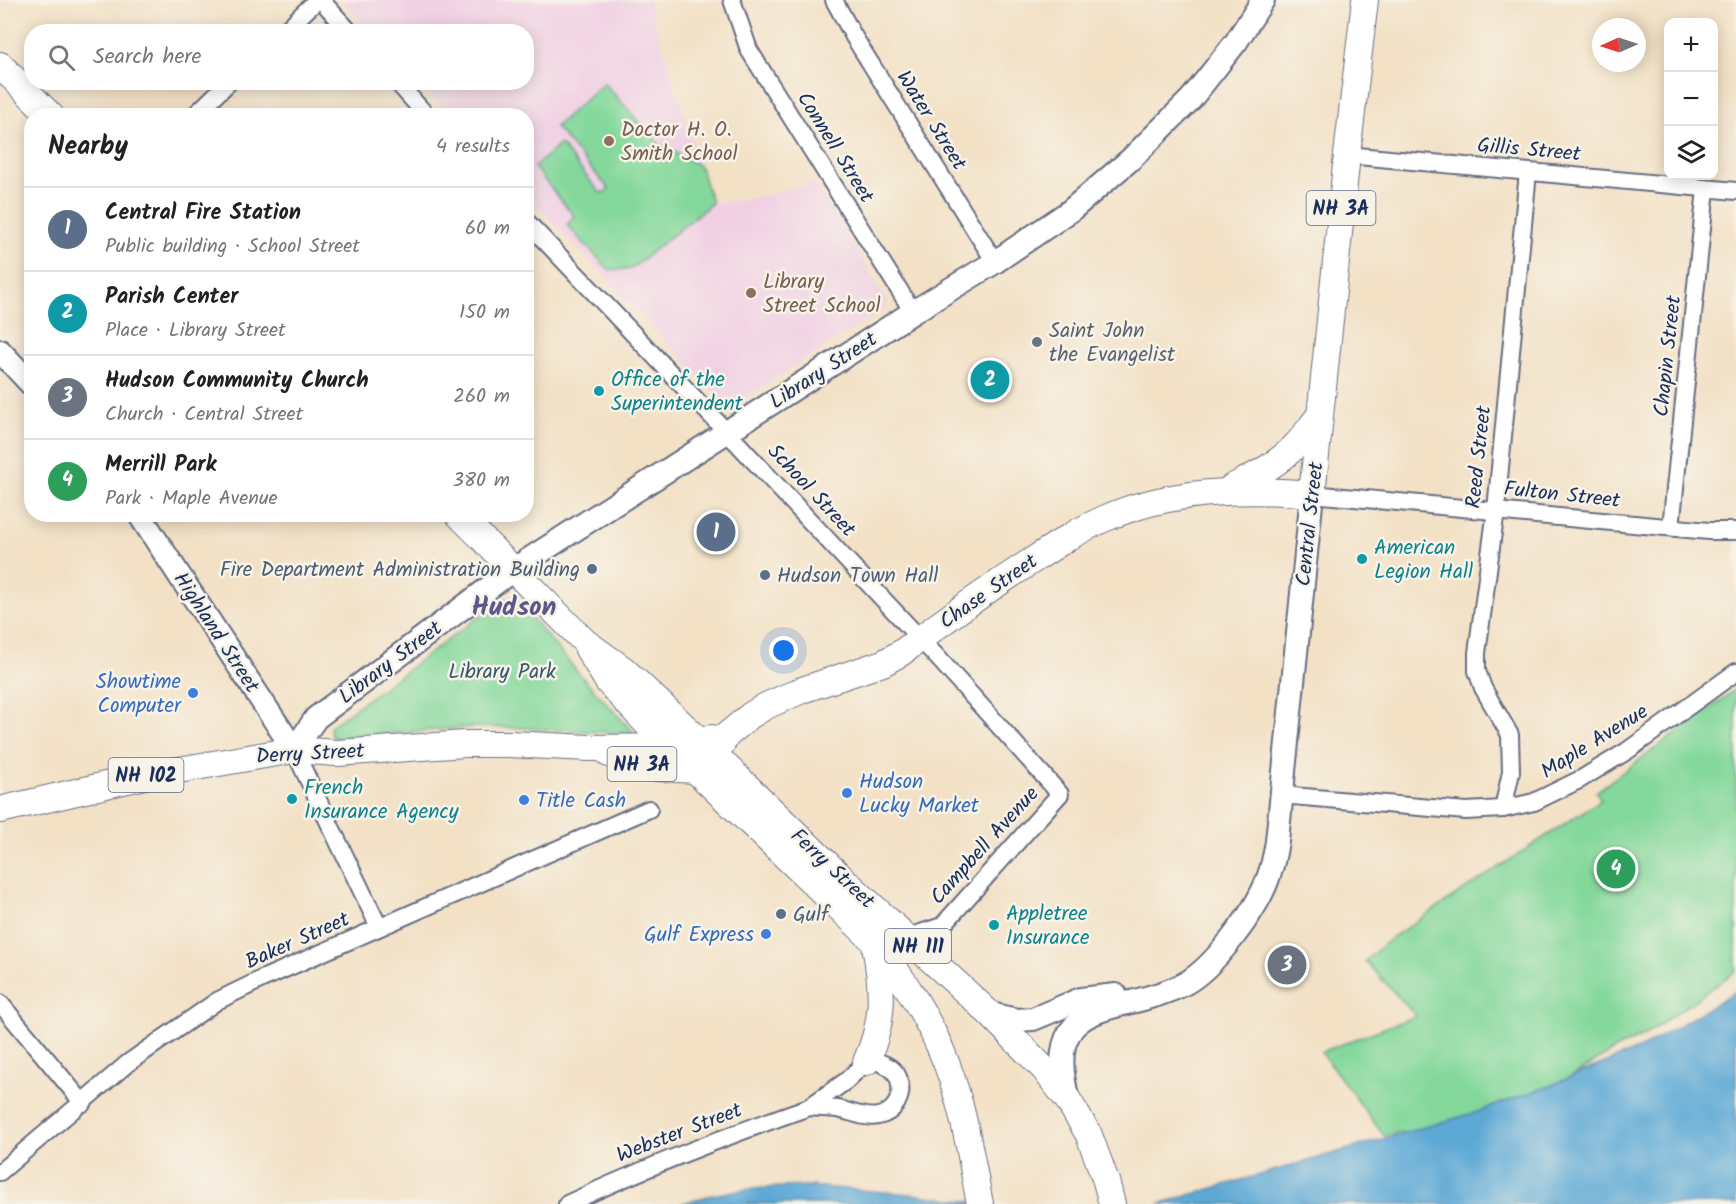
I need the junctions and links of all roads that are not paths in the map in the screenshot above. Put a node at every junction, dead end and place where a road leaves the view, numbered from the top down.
1 (319, 0) edge
2 (732, 0) edge
3 (834, 0) edge
4 (1263, 0) edge
5 (1365, 0) edge
6 (293, 24) edge
7 (342, 24) edge
8 (0, 64) edge
9 (24, 88) edge
10 (26, 90) edge
11 (221, 90) edge
12 (404, 90) edge
13 (43, 108) edge
14 (202, 108) edge
15 (421, 108) edge
16 (1347, 155) junction
17 (1527, 172) junction
18 (1706, 189) junction
19 (1736, 192) edge
20 (534, 229) edge
21 (995, 262) junction
22 (913, 312) junction
23 (0, 351) edge
24 (24, 376) edge
25 (1319, 416) junction
26 (727, 432) junction
27 (1226, 491) junction
28 (1312, 494) junction
29 (1496, 510) junction
30 (144, 522) edge
31 (466, 522) edge
32 (1671, 527) junction
33 (1736, 531) edge
34 (514, 569) junction
35 (920, 639) junction
36 (584, 641) junction
37 (1736, 672) edge
38 (671, 747) junction
39 (589, 748) junction
40 (294, 750) junction
41 (709, 750) junction
42 (1060, 794) joint
43 (1281, 795) junction
44 (649, 809) dead end
45 (1503, 809) junction
46 (0, 810) edge
47 (942, 926) junction
48 (379, 927) junction
49 (908, 937) junction
50 (875, 942) junction
51 (936, 964) junction
52 (1153, 994) junction
53 (0, 1003) edge
54 (990, 1014) junction
55 (866, 1062) junction
56 (1068, 1100) junction
57 (83, 1103) junction
58 (808, 1107) junction
59 (0, 1172) edge
60 (567, 1204) edge
61 (980, 1204) edge
62 (1112, 1204) edge

1 - 6 street
1 - 7 street
2 - 22 street, Connell Street
3 - 21 street, Water Street
4 - 21 street, Library Street
5 - 16 main road, Central Street / NH 3A
8 - 9 main road
10 - 13 main road
11 - 14 street
12 - 15 street
16 - 17 street, Gillis Street
16 - 25 main road, Central Street / NH 3A
17 - 18 street, Gillis Street
17 - 29 street, Reed Street
18 - 19 street, Gillis Street
18 - 32 street, Chapin Street
20 - 26 street, School Street
21 - 22 street, Library Street
22 - 26 street, Library Street
23 - 24 street
25 - 27 main road
25 - 28 main road, Central Street / NH 3A
26 - 34 street, Library Street
26 - 35 street, School Street
27 - 28 main road, Chase Street
27 - 35 main road, Chase Street
28 - 29 street, Fulton Street
28 - 43 street, Central Street
29 - 32 street, Fulton Street
29 - 45 street, Reed Street
30 - 40 street, Highland Street
31 - 34 main road, Ferry Street / NH 111
32 - 33 street, Fulton Street
34 - 36 main road, Ferry Street / NH 111
34 - 40 street, Library Street
35 - 41 main road, Chase Street
35 - 42 street, School Street
36 - 38 main road, Ferry Street / NH 111
36 - 41 main road, Ferry Street / NH 111
37 - 45 street, Maple Avenue
38 - 39 main road, Derry Street / NH 3A
38 - 41 main road, Ferry Street / NH 111
39 - 40 main road, Derry Street / NH 102
39 - 41 main road, Derry Street / NH 3A
40 - 46 main road, Derry Street / NH 102
40 - 48 street
41 - 49 main road, Ferry Street / NH 111
41 - 50 main road, Ferry Street / NH 111
42 - 47 street, Campbell Avenue
43 - 45 street, Maple Avenue
43 - 52 street, Central Street
44 - 48 street, Baker Street
47 - 49 street, Campbell Avenue
47 - 51 street, Campbell Avenue
48 - 57 street, Baker Street
49 - 51 main road, Ferry Street / NH 111
50 - 55 main road
50 - 61 main road, Ferry Street / NH 111
51 - 54 main road, Ferry Street / NH 111
52 - 54 street
52 - 56 street, Central Street
53 - 57 street
54 - 56 main road, Ferry Street / NH 111
55 - 58 street, Webster Street
55 - 58 street, Webster Street
56 - 62 main road, Ferry Street / NH 111
57 - 59 street, Baker Street
58 - 60 street, Webster Street

